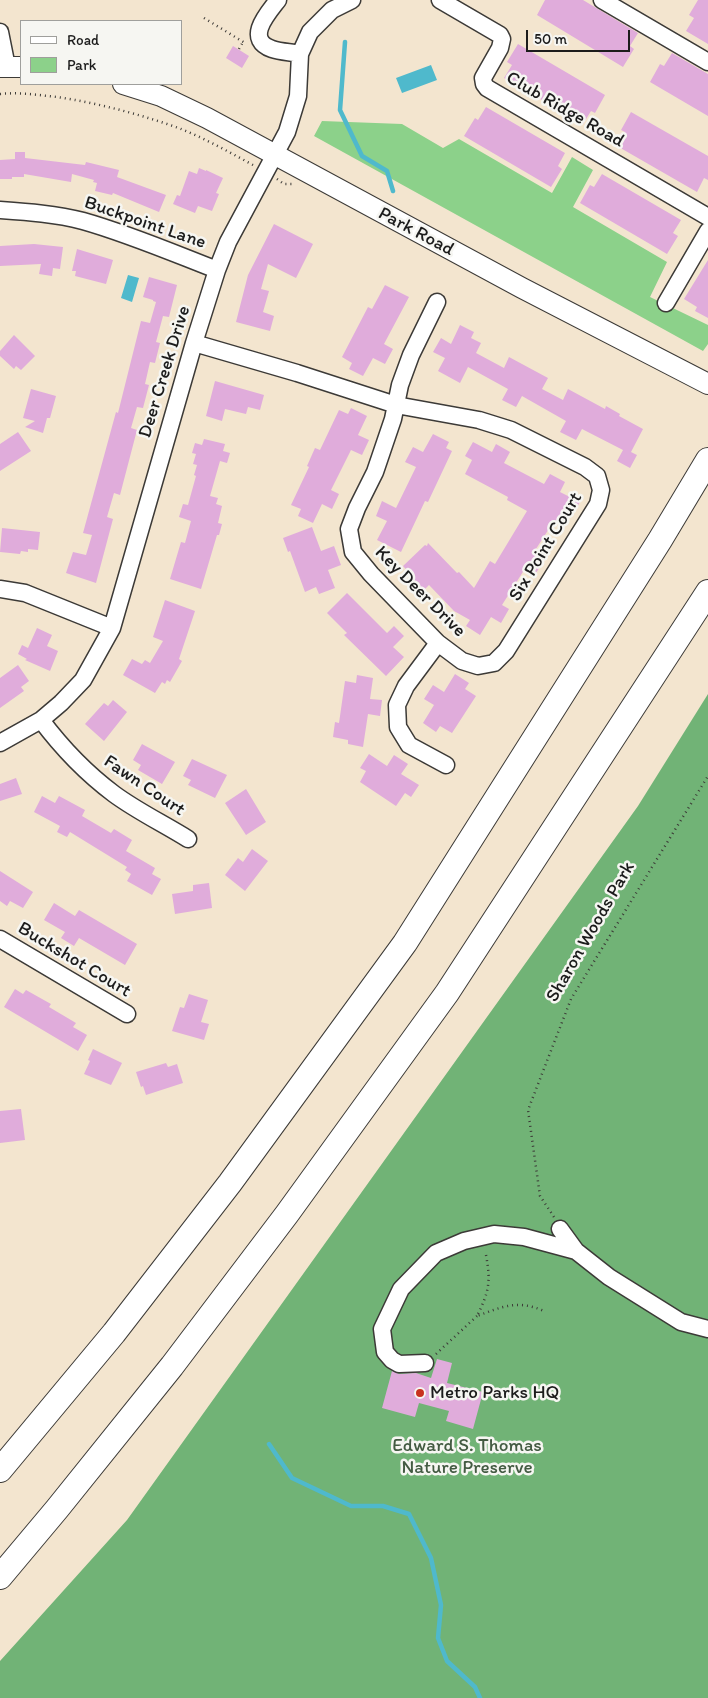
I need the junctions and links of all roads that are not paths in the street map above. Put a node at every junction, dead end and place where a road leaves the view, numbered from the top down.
1 (278, 0) edge
2 (352, 0) edge
3 (440, 0) edge
4 (602, 0) edge
5 (0, 32) edge
6 (300, 54) junction
7 (708, 62) edge
8 (9, 67) edge
9 (126, 85) edge
10 (275, 156) junction
11 (0, 210) edge
12 (708, 217) edge
13 (708, 231) edge
14 (217, 270) junction
15 (437, 302) dead end
16 (666, 303) dead end
17 (194, 343) junction
18 (708, 384) edge
19 (396, 405) junction
20 (708, 460) edge
21 (0, 589) edge
22 (708, 592) edge
23 (112, 628) junction
24 (438, 643) junction
25 (494, 663) joint
26 (41, 720) junction
27 (0, 744) edge
28 (446, 765) dead end
29 (188, 838) dead end
30 (0, 939) edge
31 (127, 1014) dead end
32 (560, 1229) road end
33 (576, 1251) junction
34 (708, 1329) edge
35 (425, 1363) road end
36 (0, 1470) edge
37 (0, 1577) edge

1 - 6 street
2 - 6 street, Deer Creek Drive
3 - 12 street, Club Ridge Road
4 - 7 street
5 - 8 street
6 - 10 street, Deer Creek Drive
9 - 10 main road, Park Road
10 - 14 street, Deer Creek Drive
10 - 18 main road, Park Road
11 - 14 street, Buckpoint Lane
13 - 16 street
14 - 17 street, Deer Creek Drive
15 - 19 street
17 - 19 street, Six Point Court
17 - 23 street, Deer Creek Drive
19 - 24 street, Key Deer Drive
19 - 25 street, Six Point Court
20 - 36 highway
21 - 23 street
22 - 37 highway
23 - 26 street, Deer Creek Drive
24 - 25 street, Key Deer Drive
24 - 28 street
26 - 27 street, Deer Creek Drive
26 - 29 street, Fawn Court
30 - 31 street, Buckshot Court
32 - 33 street
33 - 34 street
33 - 35 street

